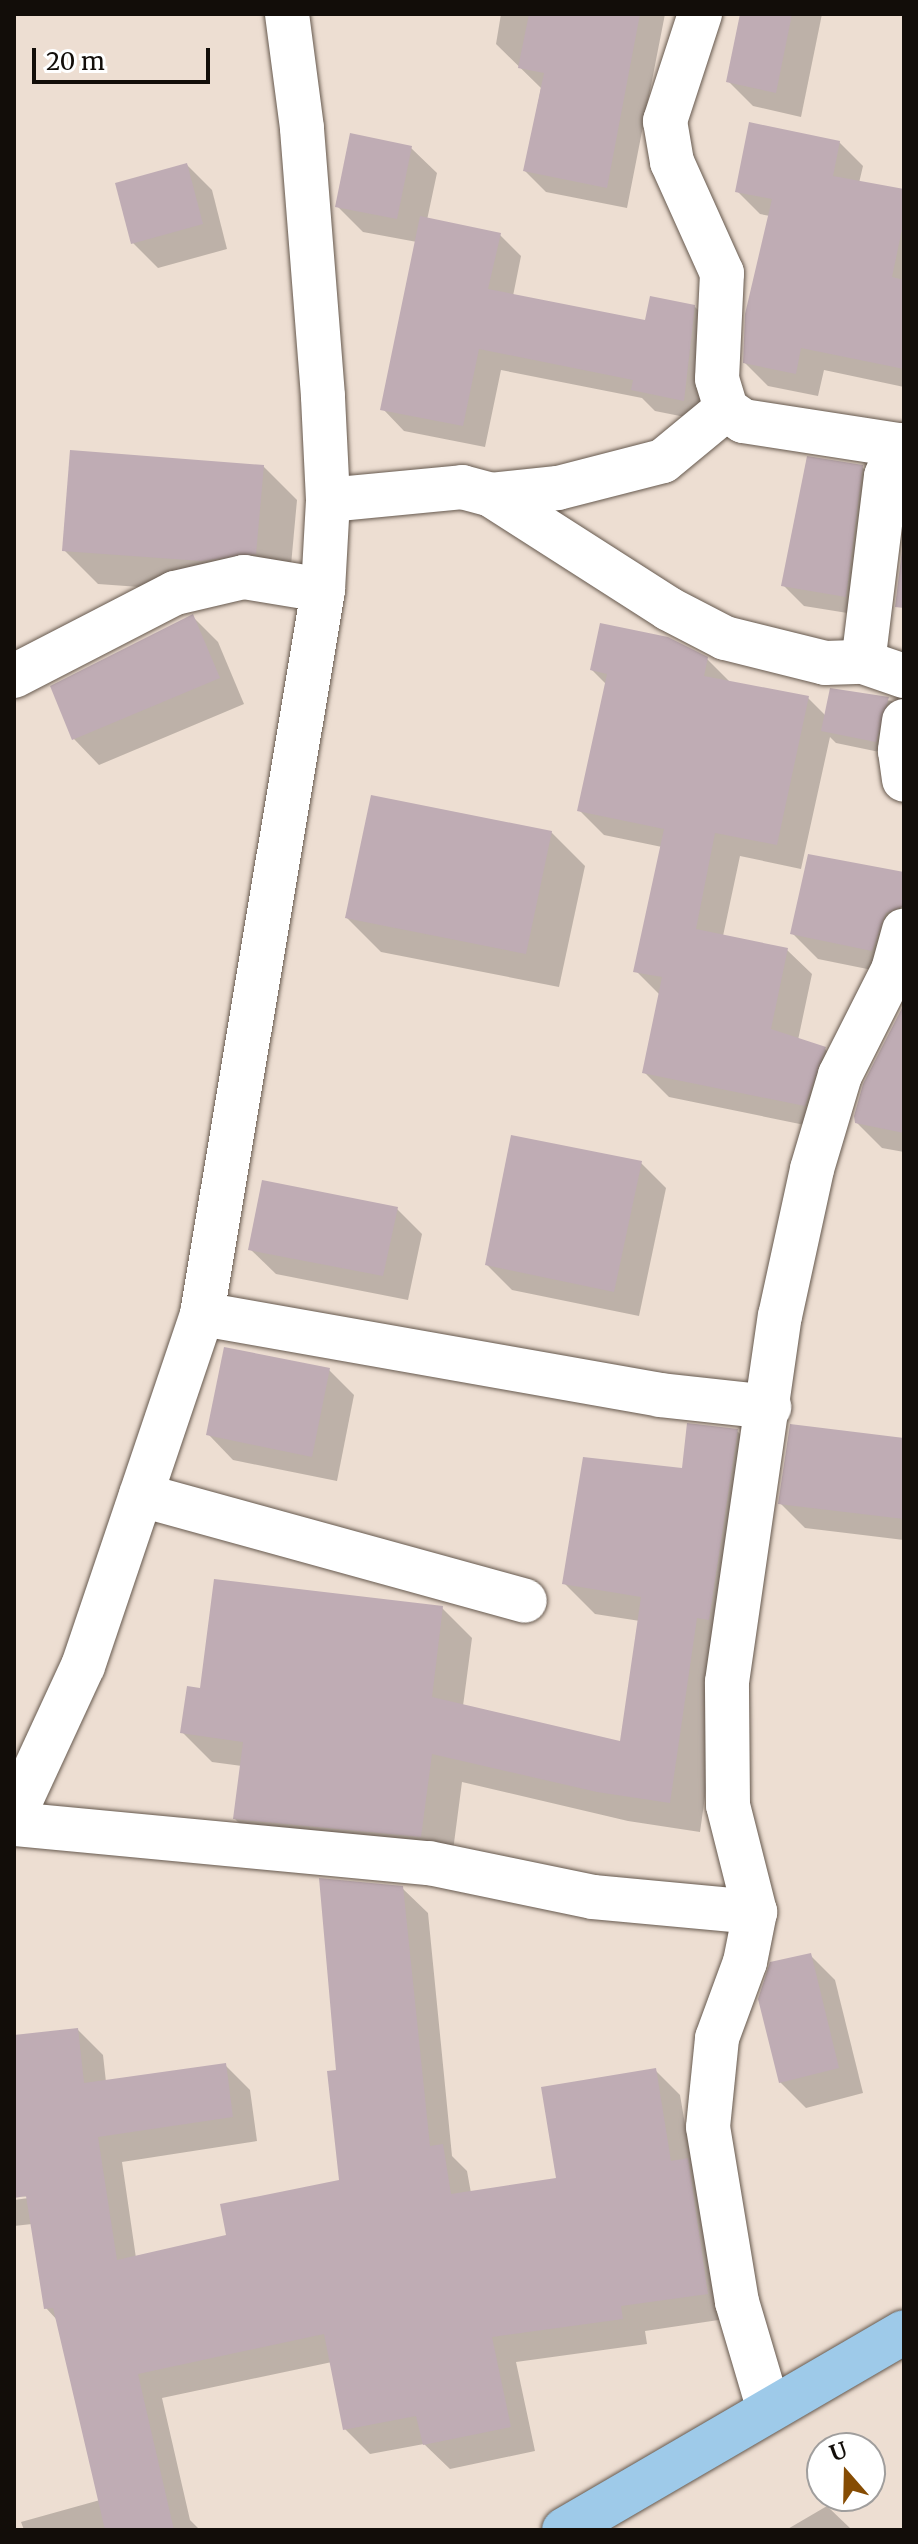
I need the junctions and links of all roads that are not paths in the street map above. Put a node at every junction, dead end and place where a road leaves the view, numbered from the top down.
1 (287, 14) edge
2 (700, 14) edge
3 (726, 409) junction
4 (901, 445) edge
5 (491, 495) junction
6 (328, 500) junction
7 (323, 590) junction
8 (863, 662) junction
9 (14, 676) edge
10 (904, 676) edge
11 (904, 721) edge
12 (904, 780) edge
13 (904, 930) edge
14 (202, 1314) junction
15 (769, 1407) junction
16 (141, 1495) junction
17 (525, 1601) dead end
18 (14, 1815) edge
19 (14, 1824) edge
20 (755, 1912) junction
21 (904, 2332) edge
22 (769, 2410) junction
23 (564, 2530) edge

1 - 6 street
2 - 3 street
3 - 4 street
3 - 5 street
4 - 8 street
5 - 6 street
5 - 8 street
6 - 7 street
7 - 9 street
7 - 14 street
8 - 10 street
11 - 12 street
13 - 15 street
14 - 15 street
14 - 16 street
15 - 20 street
16 - 17 street
16 - 18 street
19 - 20 street
20 - 22 street
21 - 22 main road
22 - 23 main road

